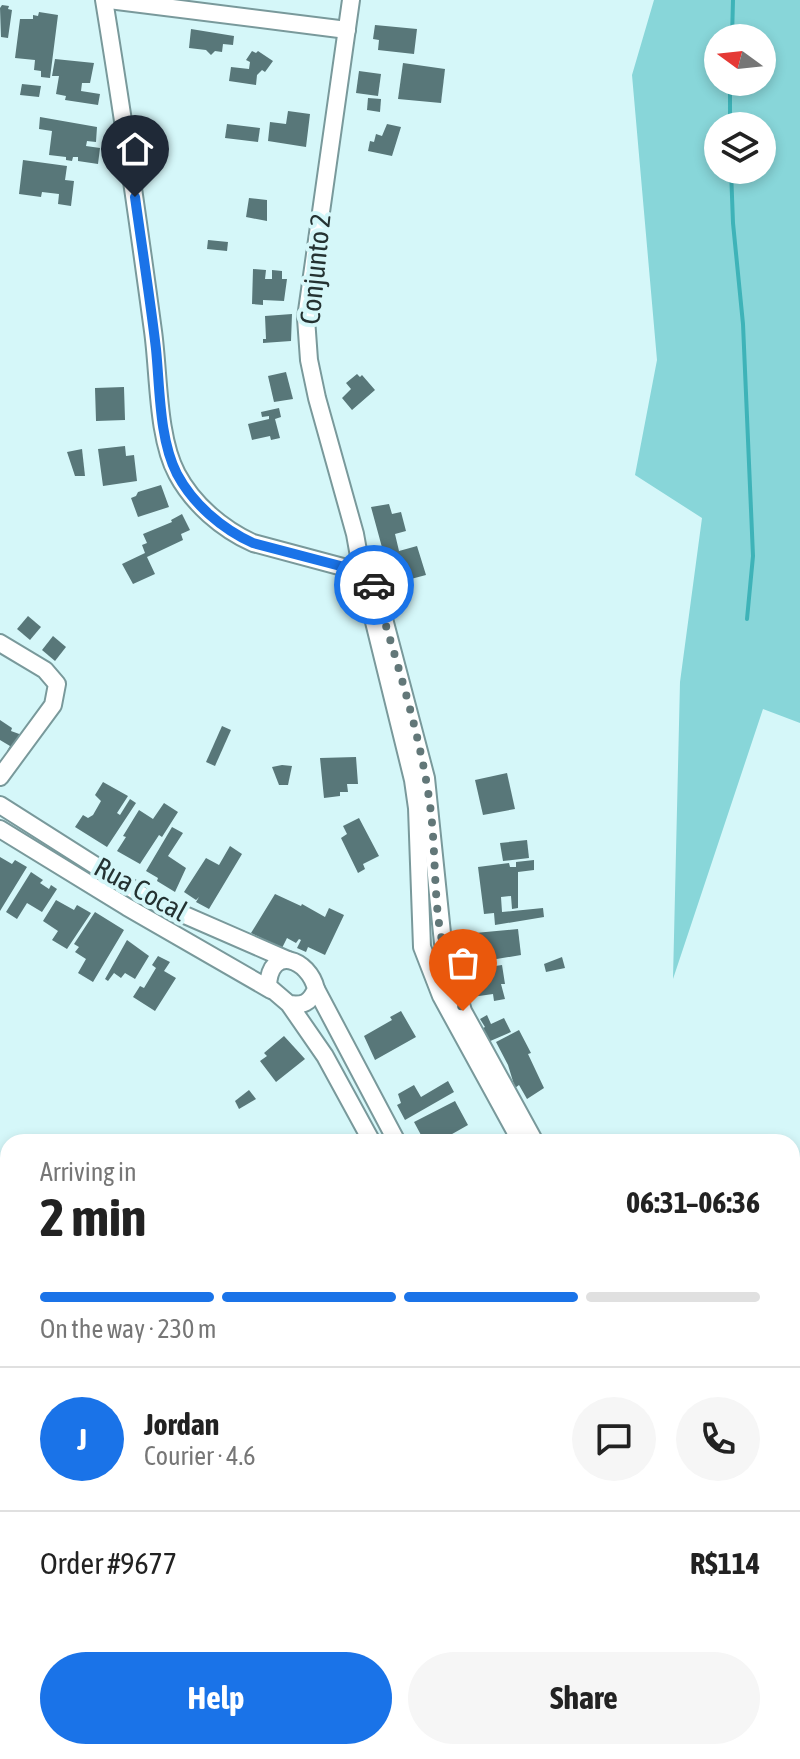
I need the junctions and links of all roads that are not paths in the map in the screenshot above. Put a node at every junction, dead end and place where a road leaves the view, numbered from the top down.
1 (106, 0) edge
2 (351, 0) edge
3 (347, 30) junction
4 (366, 573) junction
5 (0, 643) edge
6 (0, 777) edge
7 (0, 805) edge
8 (0, 829) edge
9 (288, 960) junction
10 (316, 989) junction
11 (271, 990) junction
12 (289, 1004) junction
13 (509, 1108) junction
14 (368, 1134) edge
15 (393, 1134) edge
16 (518, 1134) edge
17 (529, 1134) edge

1 - 3 street
1 - 4 street
2 - 3 street, Conjunto 2
3 - 4 street, Conjunto 2
4 - 13 street, Conjunto 2
5 - 6 street
7 - 9 street, Rua Cocal
8 - 11 street, Rua Cocal
9 - 10 street
9 - 11 street
10 - 12 street
10 - 15 street
11 - 12 street
12 - 14 street
13 - 16 street, Conjunto 2
13 - 17 street, Conjunto 2

